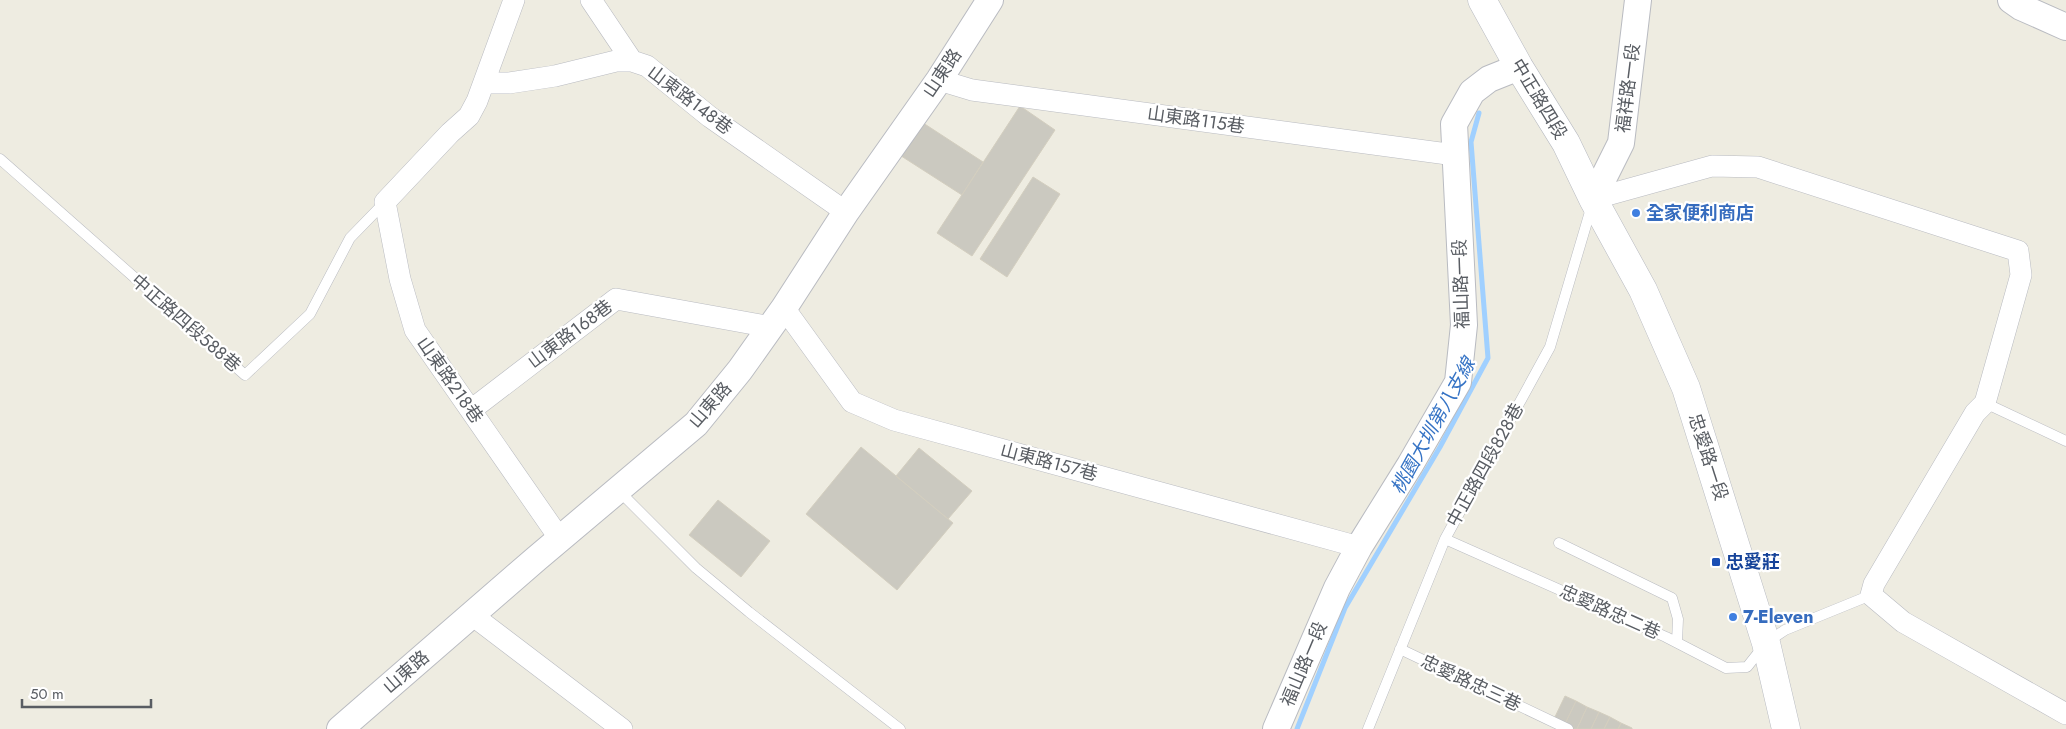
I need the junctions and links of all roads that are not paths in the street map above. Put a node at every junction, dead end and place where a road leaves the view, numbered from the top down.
1 (514, 0) edge
2 (591, 0) edge
3 (990, 0) edge
4 (1482, 0) edge
5 (1638, 0) edge
6 (2011, 0) edge
7 (2066, 27) edge
8 (632, 61) junction
9 (1519, 67) junction
10 (938, 80) junction
11 (484, 83) junction
12 (1455, 155) junction
13 (0, 159) edge
14 (1593, 199) junction
15 (385, 202) junction
16 (846, 212) junction
17 (778, 318) junction
18 (1985, 403) junction
19 (471, 410) junction
20 (2066, 441) edge
21 (618, 490) junction
22 (560, 539) junction
23 (1445, 539) junction
24 (1559, 543) dead end
25 (1359, 547) junction
26 (1871, 595) junction
27 (472, 615) junction
28 (1677, 642) junction
29 (1766, 643) junction
30 (1400, 649) junction
31 (2066, 714) edge
32 (340, 729) edge
33 (622, 729) edge
34 (900, 729) edge
35 (1276, 729) edge
36 (1368, 729) edge
37 (1568, 729) edge
38 (1786, 729) edge

1 - 11 street, 中正路四段588巷
2 - 8 street
3 - 10 street, 山東路
4 - 9 main road, 中正路四段
5 - 14 street, 福祥路一段
6 - 7 street
8 - 11 street, 山東路148巷
8 - 16 street, 山東路148巷
9 - 12 street, 福山路一段
9 - 14 main road, 中正路四段
10 - 12 street, 山東路115巷
10 - 16 street, 山東路
11 - 15 street, 中正路四段588巷
12 - 25 street, 福山路一段
13 - 15 lane, 中正路四段588巷
14 - 18 street
14 - 23 lane, 中正路四段828巷
14 - 29 main road, 忠愛路一段
15 - 19 street, 山東路218巷
16 - 17 street, 山東路
17 - 19 street, 山東路168巷
17 - 21 street, 山東路
17 - 25 street, 山東路157巷
18 - 20 lane
18 - 26 street
19 - 22 street, 山東路218巷
21 - 22 street, 山東路
21 - 34 lane
22 - 27 street, 山東路
23 - 28 lane, 忠愛路忠二巷
23 - 30 lane, 中正路四段828巷
24 - 28 lane
25 - 35 street, 福山路一段
26 - 29 lane, 忠愛路忠二巷
26 - 31 street
27 - 32 street, 山東路
27 - 33 street
28 - 29 lane, 忠愛路忠二巷
29 - 38 main road, 忠愛路一段
30 - 36 lane, 中正路四段828巷
30 - 37 lane, 忠愛路忠三巷

